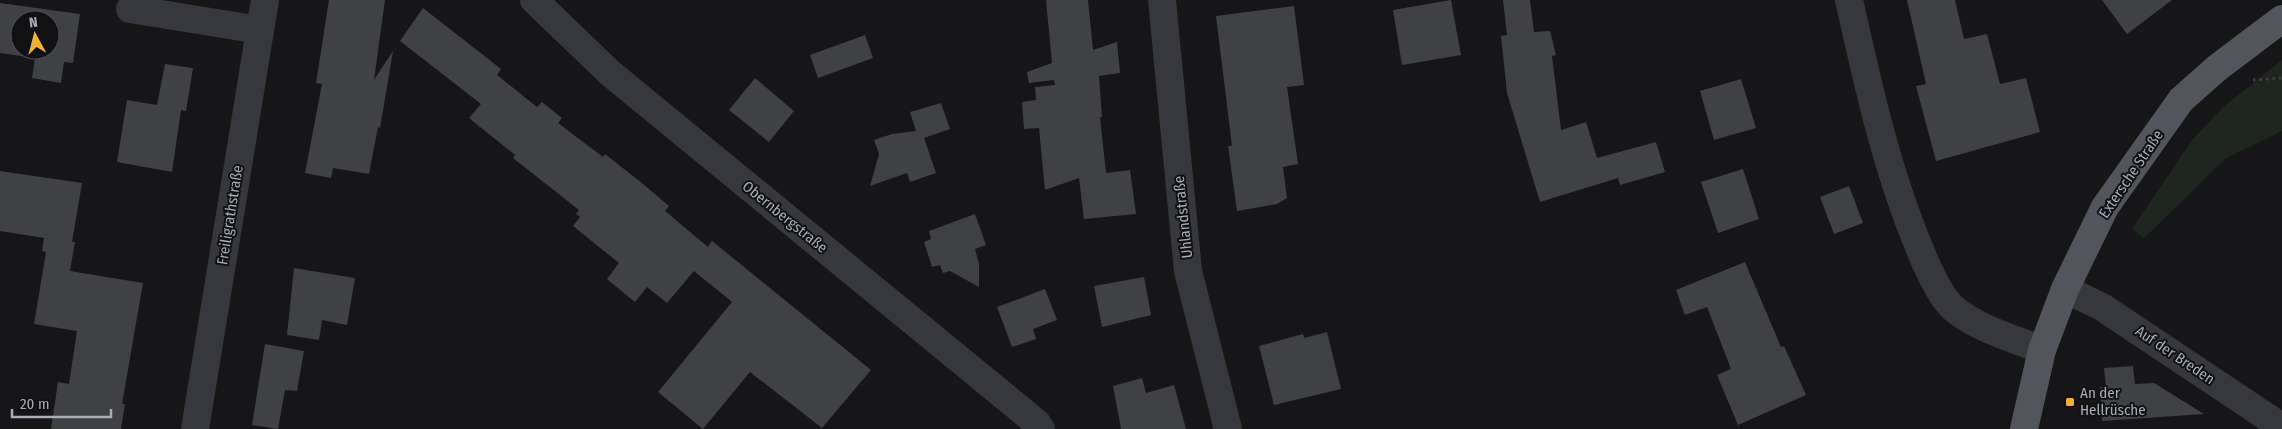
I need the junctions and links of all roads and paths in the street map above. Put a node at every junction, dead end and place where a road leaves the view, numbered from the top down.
1 (265, 0) edge
2 (534, 0) edge
3 (1162, 0) edge
4 (1849, 0) edge
5 (130, 9) dead end
6 (2282, 19) edge
7 (260, 30) junction
8 (2064, 289) junction
9 (2042, 350) junction
10 (2282, 427) edge
11 (195, 429) edge
12 (1041, 429) edge
13 (1228, 429) edge
14 (2024, 429) edge

1 - 7 street, Freiligrathstraße
2 - 12 street, Obernbergstraße
3 - 13 street, Uhlandstraße
4 - 9 street
5 - 7 street
6 - 8 main road, Extersche Straße
7 - 11 street, Freiligrathstraße
8 - 9 main road, Extersche Straße
8 - 10 street, Auf der Breden
9 - 14 main road, Extersche Straße

